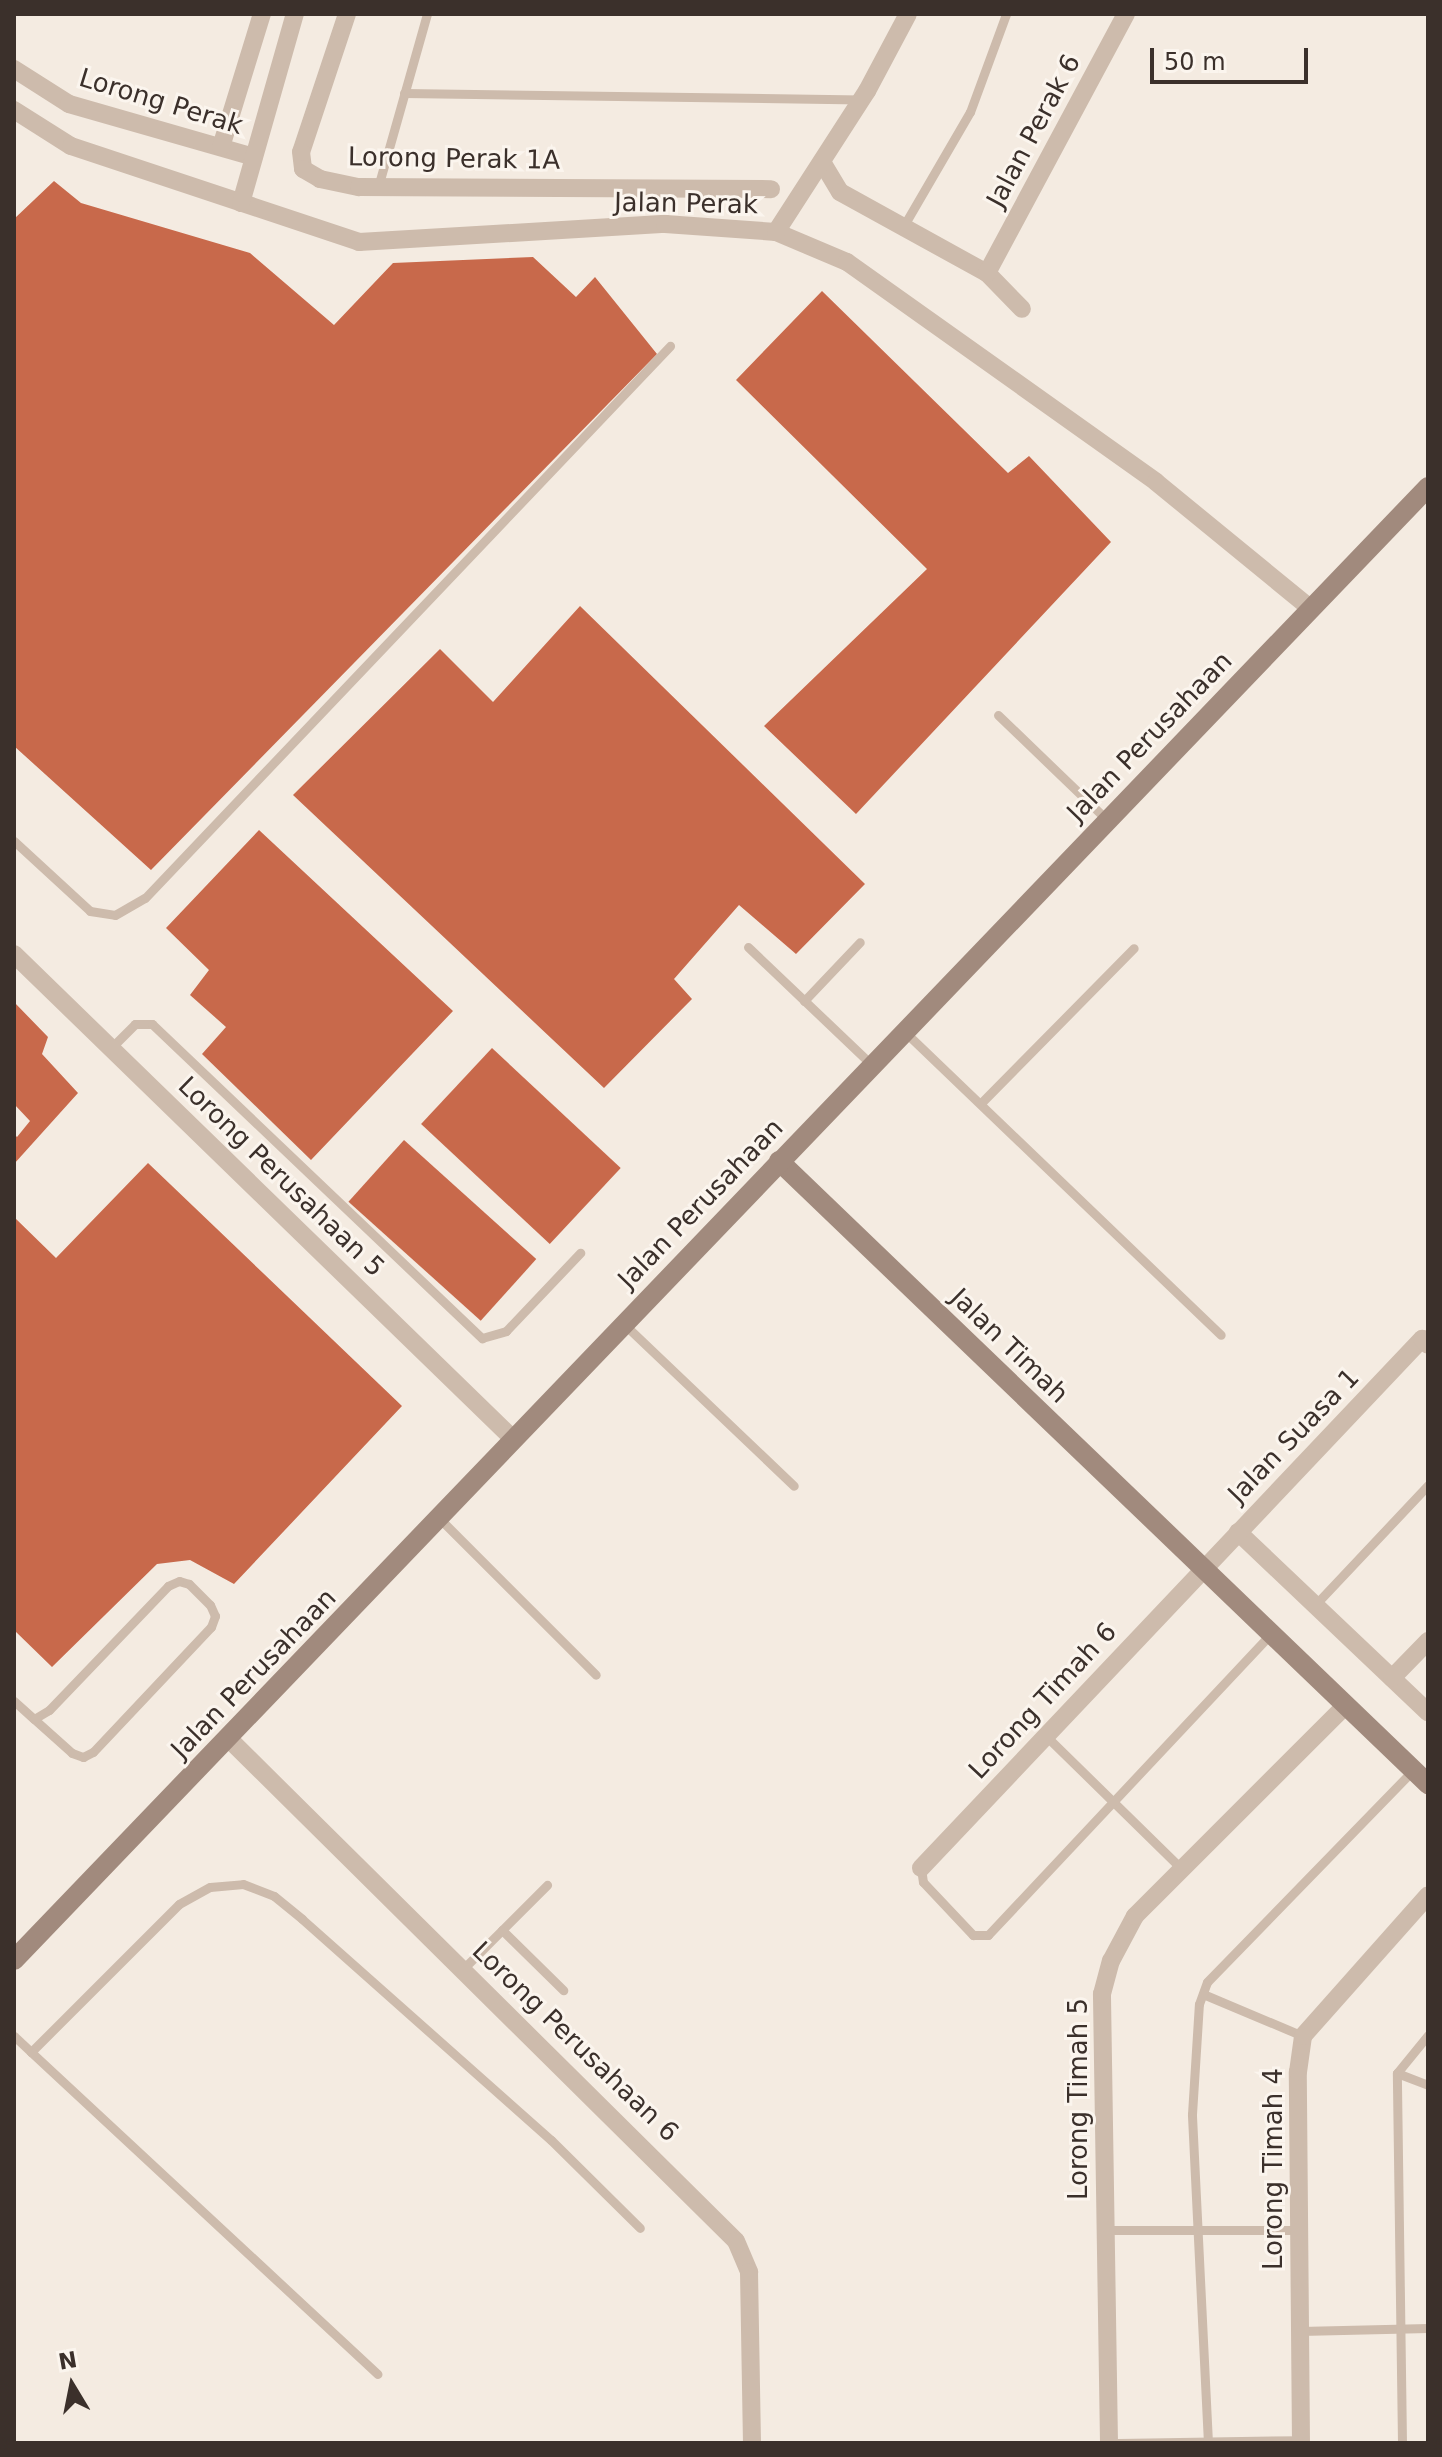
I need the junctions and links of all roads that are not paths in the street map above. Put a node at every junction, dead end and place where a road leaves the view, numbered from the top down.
1 (262, 14) edge
2 (295, 14) edge
3 (347, 14) edge
4 (427, 14) edge
5 (908, 14) edge
6 (1006, 14) edge
7 (1126, 14) edge
8 (14, 69) edge
9 (404, 93) junction
10 (862, 99) junction
11 (14, 110) edge
12 (221, 147) junction
13 (254, 157) junction
14 (822, 162) junction
15 (378, 187) junction
16 (771, 189) dead end
17 (241, 203) junction
18 (903, 227) junction
19 (776, 232) junction
20 (987, 273) junction
21 (1022, 309) dead end
22 (670, 346) dead end
23 (1428, 487) edge
24 (1310, 608) junction
25 (998, 715) dead end
26 (1106, 819) junction
27 (14, 841) edge
28 (860, 942) dead end
29 (748, 947) dead end
30 (1134, 948) dead end
31 (14, 954) edge
32 (804, 1001) junction
33 (903, 1031) junction
34 (111, 1048) junction
35 (871, 1064) junction
36 (982, 1102) junction
37 (779, 1161) junction
38 (580, 1253) dead end
39 (623, 1323) junction
40 (1221, 1335) dead end
41 (1425, 1342) edge
42 (512, 1438) junction
43 (1428, 1485) edge
44 (794, 1486) dead end
45 (438, 1517) junction
46 (1238, 1532) junction
47 (1203, 1568) junction
48 (1315, 1605) junction
49 (1271, 1633) junction
50 (1428, 1641) edge
51 (596, 1675) dead end
52 (1392, 1678) junction
53 (14, 1701) edge
54 (1346, 1705) junction
55 (1428, 1712) edge
56 (34, 1719) junction
57 (1046, 1736) junction
58 (229, 1739) junction
59 (1420, 1777) edge
60 (1114, 1802) junction
61 (921, 1868) joint
62 (1182, 1869) junction
63 (547, 1885) dead end
64 (1428, 1895) edge
65 (502, 1930) junction
66 (14, 1960) edge
67 (463, 1969) junction
68 (563, 1990) dead end
69 (1203, 1994) junction
70 (1428, 2035) edge
71 (14, 2036) edge
72 (1303, 2036) junction
73 (31, 2052) junction
74 (1397, 2073) junction
75 (1428, 2085) edge
76 (640, 2228) dead end
77 (1106, 2230) junction
78 (1198, 2230) junction
79 (1300, 2230) junction
80 (1398, 2328) junction
81 (1428, 2328) edge
82 (1300, 2331) junction
83 (377, 2374) dead end
84 (1301, 2441) edge
85 (1208, 2442) edge
86 (752, 2443) edge
87 (1109, 2443) edge
88 (1118, 2443) edge
89 (1402, 2443) edge

1 - 12 street
2 - 13 street
3 - 15 street, Lorong Perak 1A
4 - 9 lane
5 - 10 street
6 - 18 lane
7 - 20 street, Jalan Perak 6
8 - 12 street, Lorong Perak
9 - 10 lane
9 - 15 lane
10 - 14 street
11 - 17 street, Jalan Perak
12 - 13 street, Lorong Perak
13 - 17 street
14 - 18 street
14 - 19 street
15 - 16 street, Lorong Perak 1A
17 - 19 street, Jalan Perak
18 - 20 street
19 - 24 street, Jalan Perak
20 - 21 street
22 - 27 lane
23 - 24 main road, Jalan Perusahaan
24 - 26 main road, Jalan Perusahaan
25 - 26 lane
26 - 33 main road, Jalan Perusahaan
28 - 32 lane
29 - 32 lane
30 - 36 lane
31 - 34 street, Lorong Perusahaan 5
32 - 35 lane
33 - 35 main road, Jalan Perusahaan
33 - 36 lane
34 - 38 lane
34 - 42 street, Lorong Perusahaan 5
35 - 37 main road, Jalan Perusahaan
36 - 40 lane
37 - 39 main road, Jalan Perusahaan
37 - 47 main road, Jalan Timah
39 - 42 main road, Jalan Perusahaan
39 - 44 lane
41 - 46 street, Jalan Suasa 1
42 - 45 main road, Jalan Perusahaan
43 - 48 lane
45 - 51 lane
45 - 58 main road, Jalan Perusahaan
46 - 47 street, Jalan Suasa 1
46 - 48 street
47 - 49 main road, Jalan Timah
47 - 57 street, Lorong Timah 6
48 - 52 street
49 - 54 main road, Jalan Timah
49 - 60 lane
50 - 52 street
52 - 55 street
53 - 56 lane
54 - 59 main road, Jalan Timah
54 - 62 street, Lorong Timah 5
56 - 56 lane
57 - 60 lane
57 - 61 street, Lorong Timah 6
58 - 66 main road, Jalan Perusahaan
58 - 67 street, Lorong Perusahaan 6
59 - 69 lane
60 - 61 lane
60 - 62 lane
62 - 77 street, Lorong Timah 5
63 - 65 lane
64 - 72 street, Lorong Timah 4
65 - 67 lane
65 - 68 lane
67 - 86 street, Lorong Perusahaan 6
69 - 72 lane
69 - 78 lane
70 - 74 lane
71 - 73 lane
72 - 79 street, Lorong Timah 4
73 - 76 lane
73 - 83 lane
74 - 75 lane
74 - 80 lane
77 - 78 lane
77 - 87 street, Lorong Timah 5
78 - 79 lane
78 - 85 lane
79 - 82 street, Lorong Timah 4
80 - 81 lane
80 - 82 lane
80 - 89 lane
82 - 84 street, Lorong Timah 4
84 - 85 lane
85 - 88 lane

